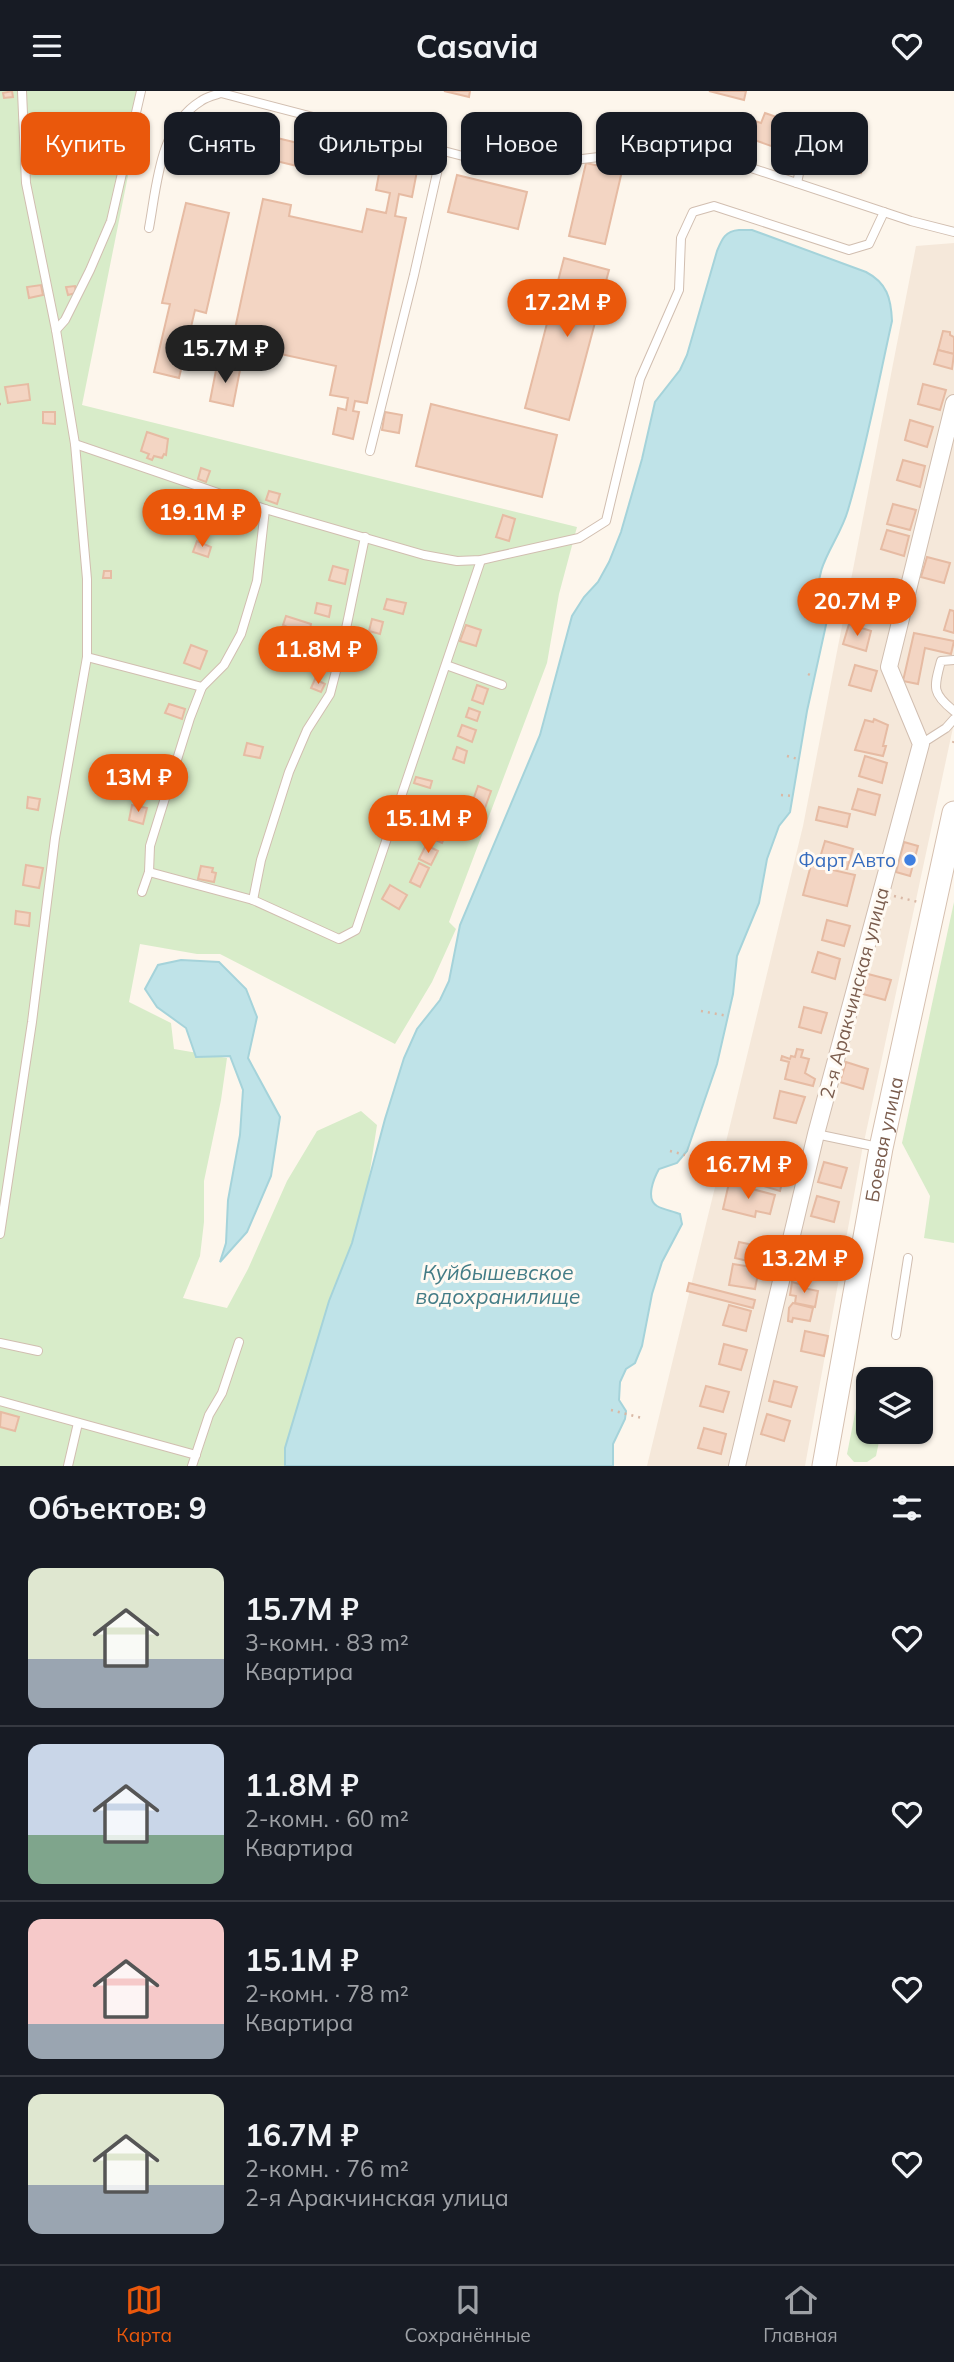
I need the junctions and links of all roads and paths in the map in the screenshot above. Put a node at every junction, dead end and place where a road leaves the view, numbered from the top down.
1 (22, 91) edge
2 (141, 91) edge
3 (221, 92) edge
4 (296, 112) edge
5 (447, 152) edge
6 (437, 175) edge
7 (799, 175) edge
8 (797, 183) junction
9 (884, 212) junction
10 (149, 227) dead end
11 (954, 232) edge
12 (56, 330) junction
13 (954, 404) edge
14 (75, 444) junction
15 (370, 451) dead end
16 (265, 509) junction
17 (365, 537) junction
18 (481, 560) junction
19 (87, 657) junction
20 (954, 660) edge
21 (446, 665) junction
22 (808, 674) dead end
23 (814, 677) dead end
24 (502, 685) dead end
25 (202, 687) junction
26 (954, 711) edge
27 (954, 719) edge
28 (921, 744) junction
29 (787, 756) dead end
30 (799, 759) dead end
31 (781, 795) dead end
32 (793, 796) dead end
33 (954, 813) edge
34 (149, 872) junction
35 (142, 892) dead end
36 (881, 892) junction
37 (253, 899) junction
38 (933, 907) junction
39 (701, 1011) dead end
40 (728, 1016) dead end
41 (816, 1134) junction
42 (881, 1148) junction
43 (670, 1151) dead end
44 (685, 1155) dead end
45 (0, 1234) edge
46 (908, 1258) dead end
47 (896, 1335) dead end
48 (239, 1342) dead end
49 (0, 1343) edge
50 (38, 1351) dead end
51 (0, 1401) edge
52 (611, 1410) dead end
53 (642, 1418) dead end
54 (78, 1423) junction
55 (196, 1455) junction
56 (68, 1466) edge
57 (192, 1466) edge
58 (737, 1466) edge
59 (824, 1466) edge

1 - 12 lane
2 - 12 lane
3 - 4 lane
3 - 10 lane
5 - 8 lane
6 - 15 lane
7 - 8 lane
8 - 9 lane
9 - 11 lane
9 - 18 lane
12 - 14 lane
13 - 28 street
14 - 16 lane
14 - 19 lane
16 - 17 lane
16 - 25 lane
17 - 18 lane
17 - 37 lane
18 - 21 lane
19 - 25 lane
19 - 45 lane
20 - 26 lane
21 - 24 lane
21 - 37 lane
22 - 23 path
25 - 34 lane
27 - 28 lane
28 - 36 street, 2-я Аракчинская улица
29 - 30 path
31 - 32 path
33 - 38 main road, Боевая улица
34 - 35 lane
34 - 37 lane
36 - 38 path
36 - 41 street, 2-я Аракчинская улица
38 - 42 main road, Боевая улица
39 - 40 path
41 - 42 lane
41 - 58 street, 2-я Аракчинская улица
42 - 59 main road, Боевая улица
43 - 44 path
46 - 47 lane
48 - 55 lane
49 - 50 lane
51 - 54 lane
52 - 53 path
54 - 55 lane
54 - 56 lane
55 - 57 lane

